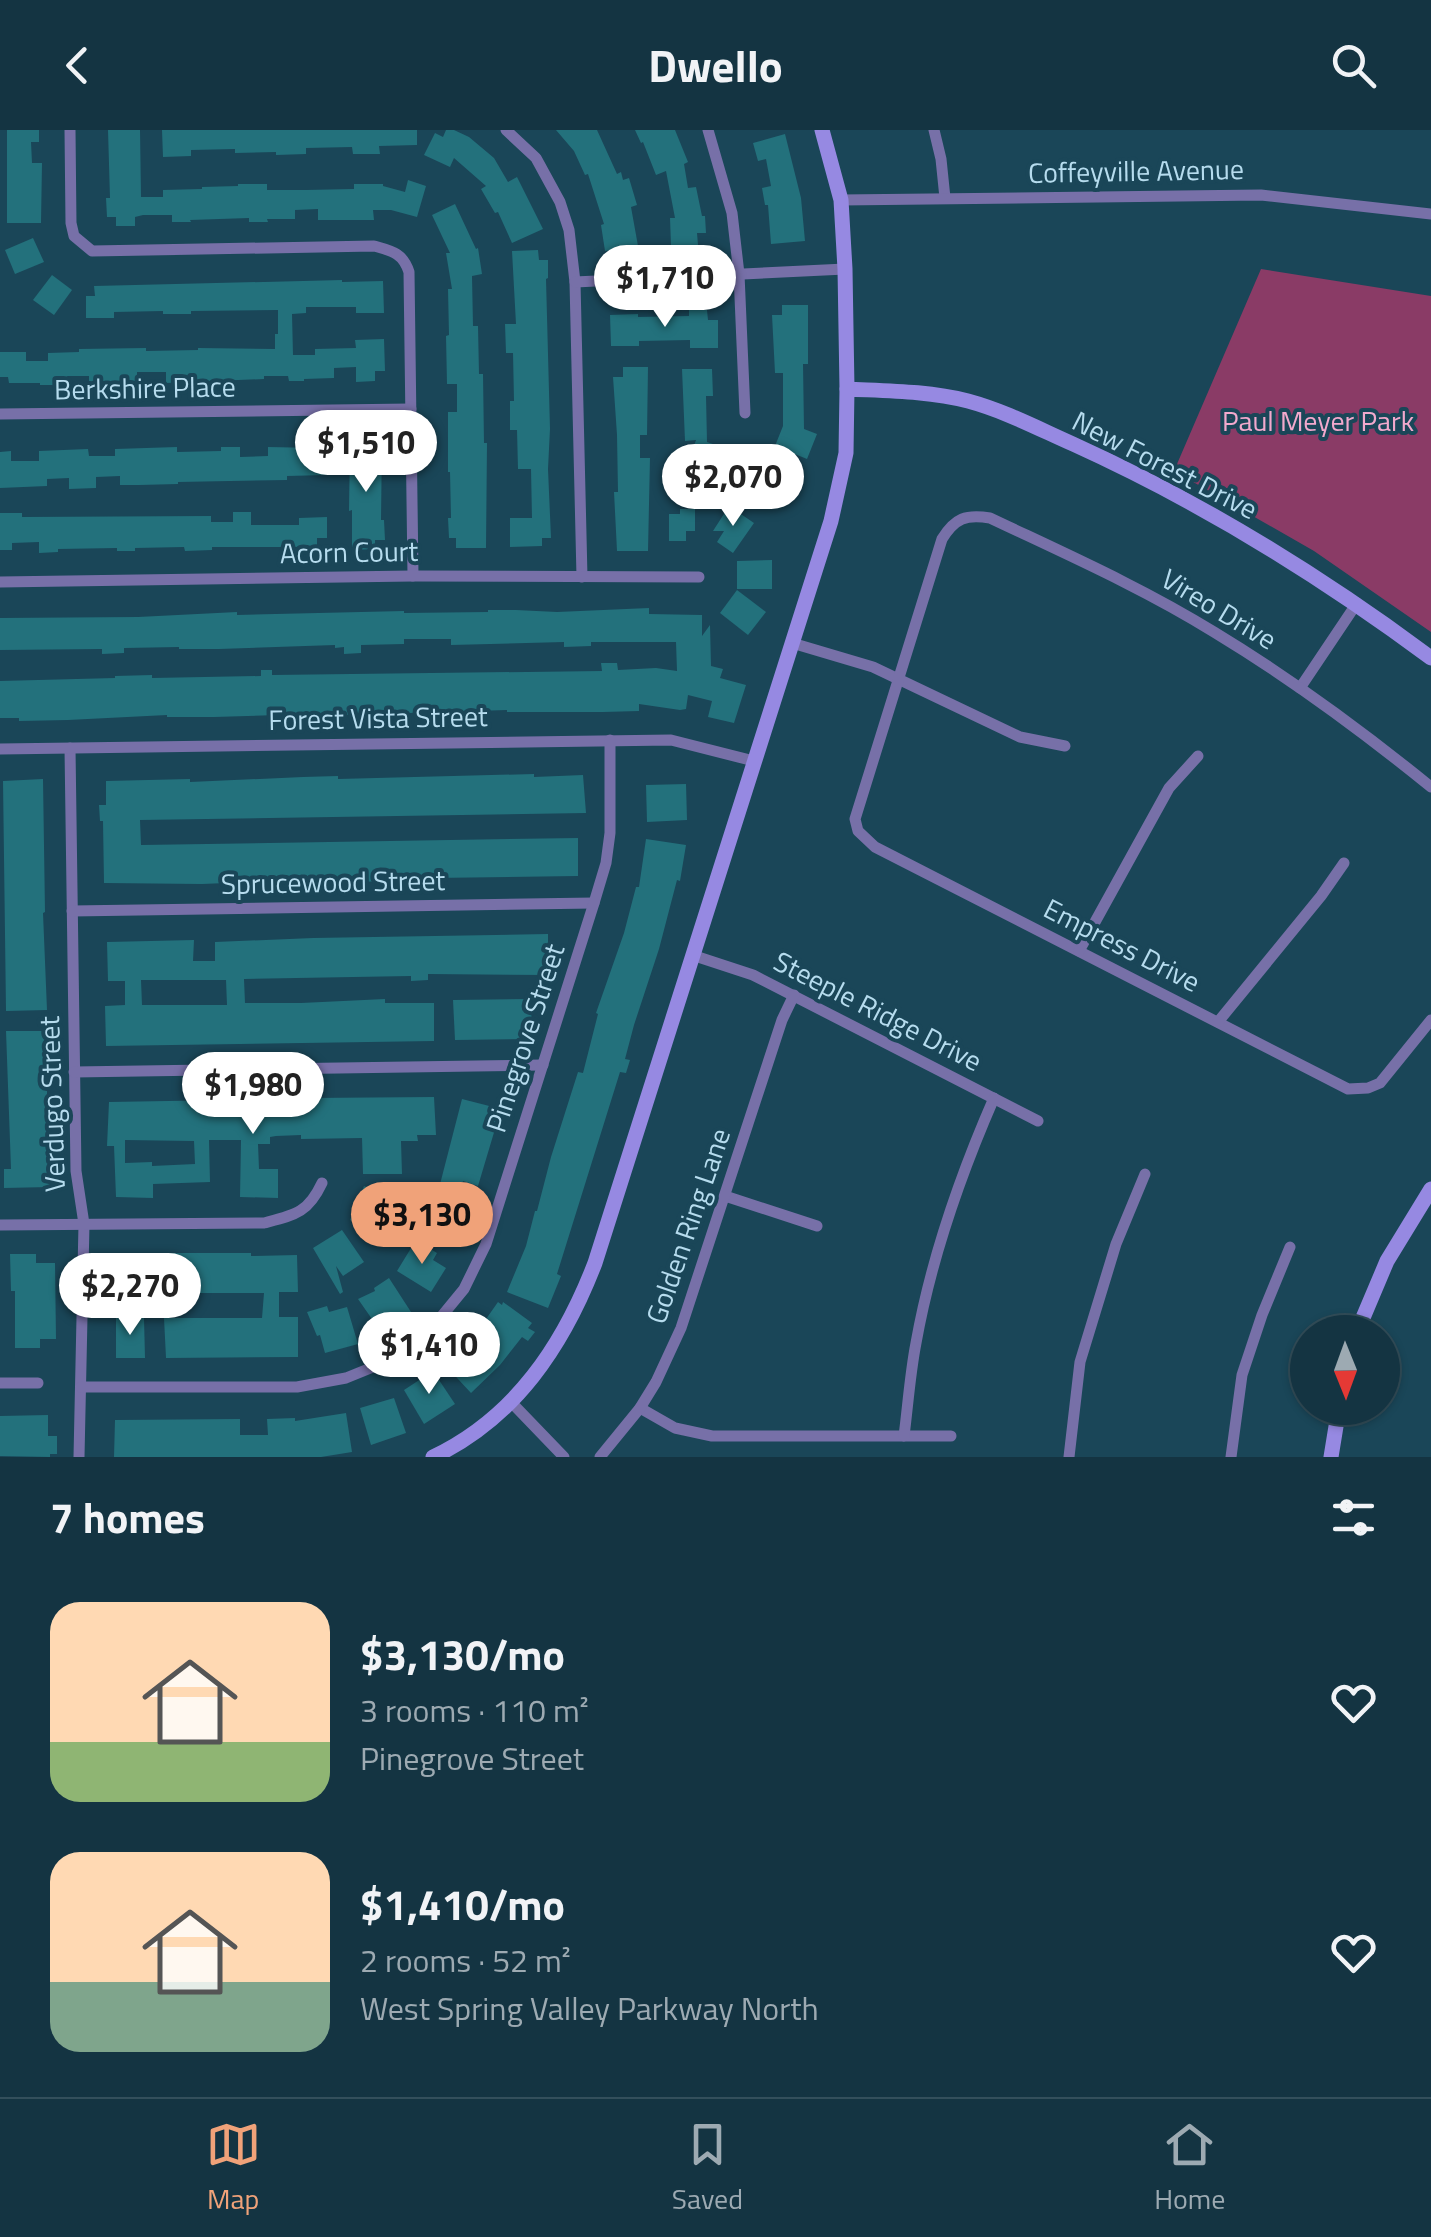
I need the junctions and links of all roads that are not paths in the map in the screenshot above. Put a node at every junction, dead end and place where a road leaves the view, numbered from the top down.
1 (70, 130) edge
2 (506, 130) edge
3 (708, 130) edge
4 (822, 130) edge
5 (934, 130) edge
6 (945, 198) junction
7 (841, 200) junction
8 (1431, 214) edge
9 (845, 269) junction
10 (739, 274) junction
11 (575, 282) junction
12 (848, 389) junction
13 (411, 409) junction
14 (745, 413) dead end
15 (0, 414) edge
16 (413, 576) junction
17 (582, 577) junction
18 (699, 577) dead end
19 (0, 582) edge
20 (1357, 603) junction
21 (792, 643) junction
22 (1431, 658) edge
23 (898, 677) junction
24 (1300, 688) junction
25 (610, 740) junction
26 (1065, 746) dead end
27 (70, 748) junction
28 (0, 749) edge
29 (1198, 756) dead end
30 (754, 761) junction
31 (1431, 787) edge
32 (1344, 863) dead end
33 (594, 903) junction
34 (72, 911) junction
35 (1079, 951) junction
36 (692, 954) junction
37 (794, 996) junction
38 (1431, 1020) edge
39 (1218, 1022) junction
40 (543, 1065) junction
41 (74, 1072) junction
42 (994, 1098) junction
43 (1038, 1121) dead end
44 (1145, 1174) dead end
45 (322, 1183) dead end
46 (1431, 1189) edge
47 (725, 1196) junction
48 (84, 1224) junction
49 (0, 1225) edge
50 (818, 1226) dead end
51 (1290, 1248) dead end
52 (1365, 1315) edge
53 (38, 1383) dead end
54 (0, 1384) edge
55 (81, 1388) junction
56 (511, 1402) junction
57 (640, 1408) junction
58 (1336, 1425) edge
59 (904, 1436) junction
60 (951, 1436) dead end
61 (80, 1457) edge
62 (432, 1457) edge
63 (564, 1457) edge
64 (600, 1457) edge
65 (1070, 1457) edge
66 (1231, 1457) edge
67 (1331, 1457) edge

1 - 13 street
2 - 11 street
3 - 10 street
4 - 7 street
5 - 6 street
6 - 7 street, Coffeyville Avenue
6 - 8 street, Coffeyville Avenue
7 - 9 street
9 - 10 street
9 - 12 street
10 - 11 street
10 - 14 street
11 - 17 street
12 - 20 street, New Forest Drive
12 - 21 street
13 - 15 street, Berkshire Place
13 - 16 street
16 - 17 street, Acorn Court
16 - 19 street, Acorn Court
17 - 18 street, Acorn Court
20 - 22 street, New Forest Drive
20 - 24 street
21 - 23 street
21 - 30 street
23 - 24 street, Vireo Drive
23 - 26 street
23 - 35 street, Empress Drive
24 - 31 street, Vireo Drive
25 - 27 street, Forest Vista Street
25 - 30 street, Forest Vista Street
25 - 33 street, Pinegrove Street
27 - 28 street, Forest Vista Street
27 - 34 street, Verdugo Street
29 - 35 street
30 - 36 street
32 - 39 street
33 - 34 street, Sprucewood Street
33 - 40 street, Pinegrove Street
34 - 41 street, Verdugo Street
35 - 39 street, Empress Drive
36 - 37 street, Steeple Ridge Drive
36 - 56 street
37 - 42 street, Steeple Ridge Drive
37 - 47 street, Golden Ring Lane
38 - 39 street, Empress Drive
40 - 41 street
40 - 55 street, Pinegrove Street
41 - 48 street, Verdugo Street
42 - 43 street, Steeple Ridge Drive
42 - 59 street
44 - 65 street
45 - 48 street
46 - 52 street
47 - 50 street
47 - 57 street, Golden Ring Lane
48 - 49 street
48 - 55 street, Verdugo Street
51 - 66 street
53 - 54 street
55 - 61 street, Verdugo Street
56 - 62 street
56 - 63 street
57 - 59 street
57 - 64 street, Golden Ring Lane
58 - 67 street
59 - 60 street

